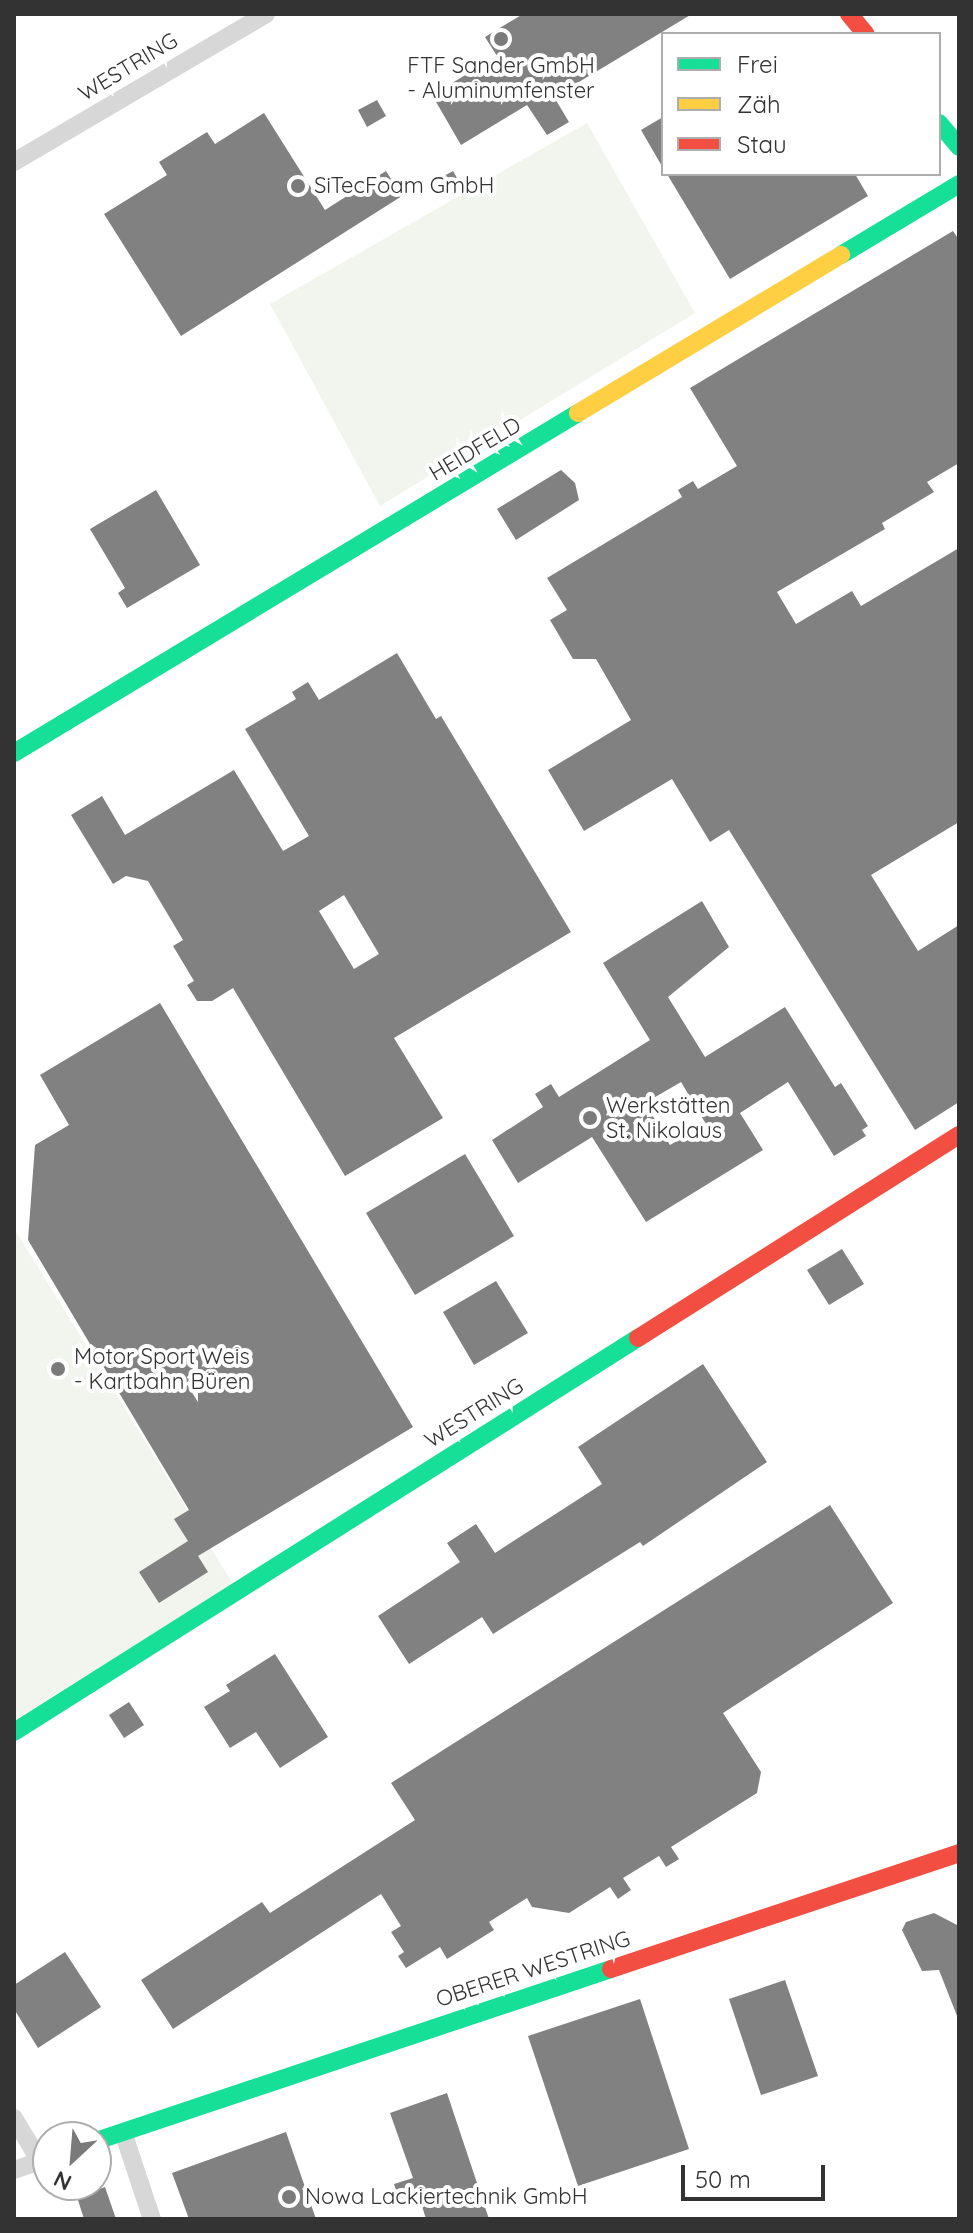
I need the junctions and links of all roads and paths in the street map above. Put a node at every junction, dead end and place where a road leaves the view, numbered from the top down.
1 (266, 14) edge
2 (849, 14) edge
3 (864, 32) edge
4 (941, 125) edge
5 (959, 147) edge
6 (14, 162) edge
7 (959, 184) edge
8 (14, 753) edge
9 (959, 1135) edge
10 (14, 1732) edge
11 (959, 1853) edge
12 (14, 2118) edge
13 (123, 2132) junction
14 (112, 2136) edge
15 (32, 2143) edge
16 (152, 2219) edge

1 - 6 street, WESTRING
2 - 3 street
4 - 5 street
7 - 8 street, HEIDFELD
9 - 10 street, WESTRING
11 - 13 street, OBERER WESTRING
12 - 15 street
13 - 14 street, OBERER WESTRING
13 - 16 street

